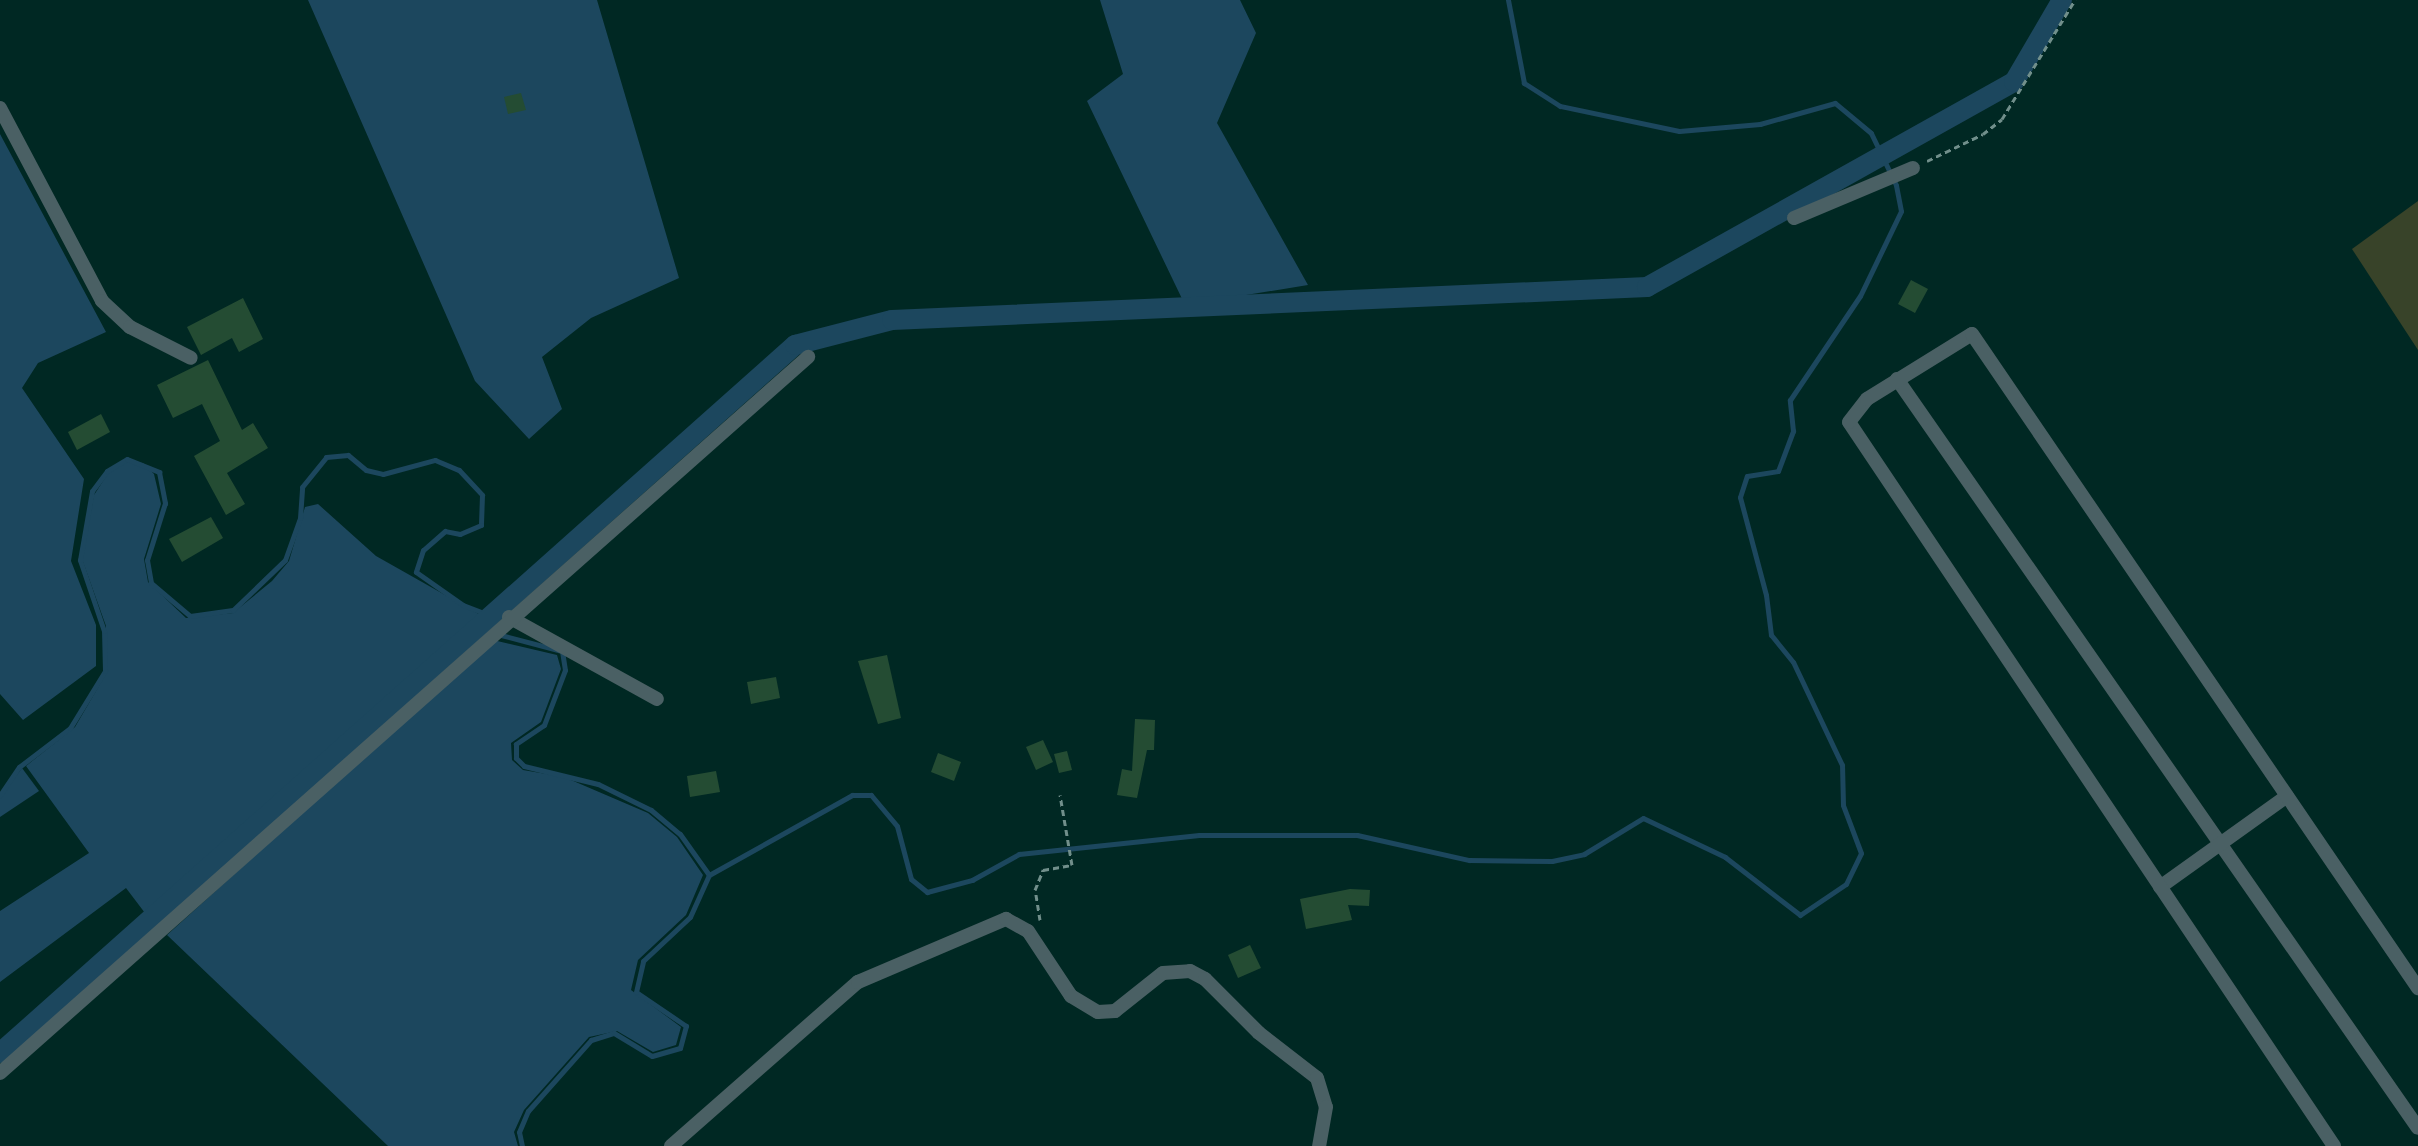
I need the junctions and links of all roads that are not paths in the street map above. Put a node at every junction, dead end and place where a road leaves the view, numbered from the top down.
1 (0, 108) edge
2 (1913, 168) road end
3 (1794, 218) dead end
4 (808, 357) dead end
5 (191, 358) dead end
6 (1897, 379) junction
7 (509, 617) junction
8 (657, 699) dead end
9 (2287, 796) junction
10 (2218, 845) junction
11 (2160, 887) junction
12 (2418, 988) edge
13 (0, 1073) edge
14 (2418, 1128) edge
15 (671, 1146) edge
16 (1319, 1146) edge
17 (2334, 1146) edge

1 - 5 street
2 - 3 street
4 - 7 street
6 - 9 street
6 - 10 street
6 - 11 street
7 - 8 street
7 - 13 street
9 - 10 street
9 - 12 street
10 - 11 street
10 - 14 street
11 - 17 street
15 - 16 street

